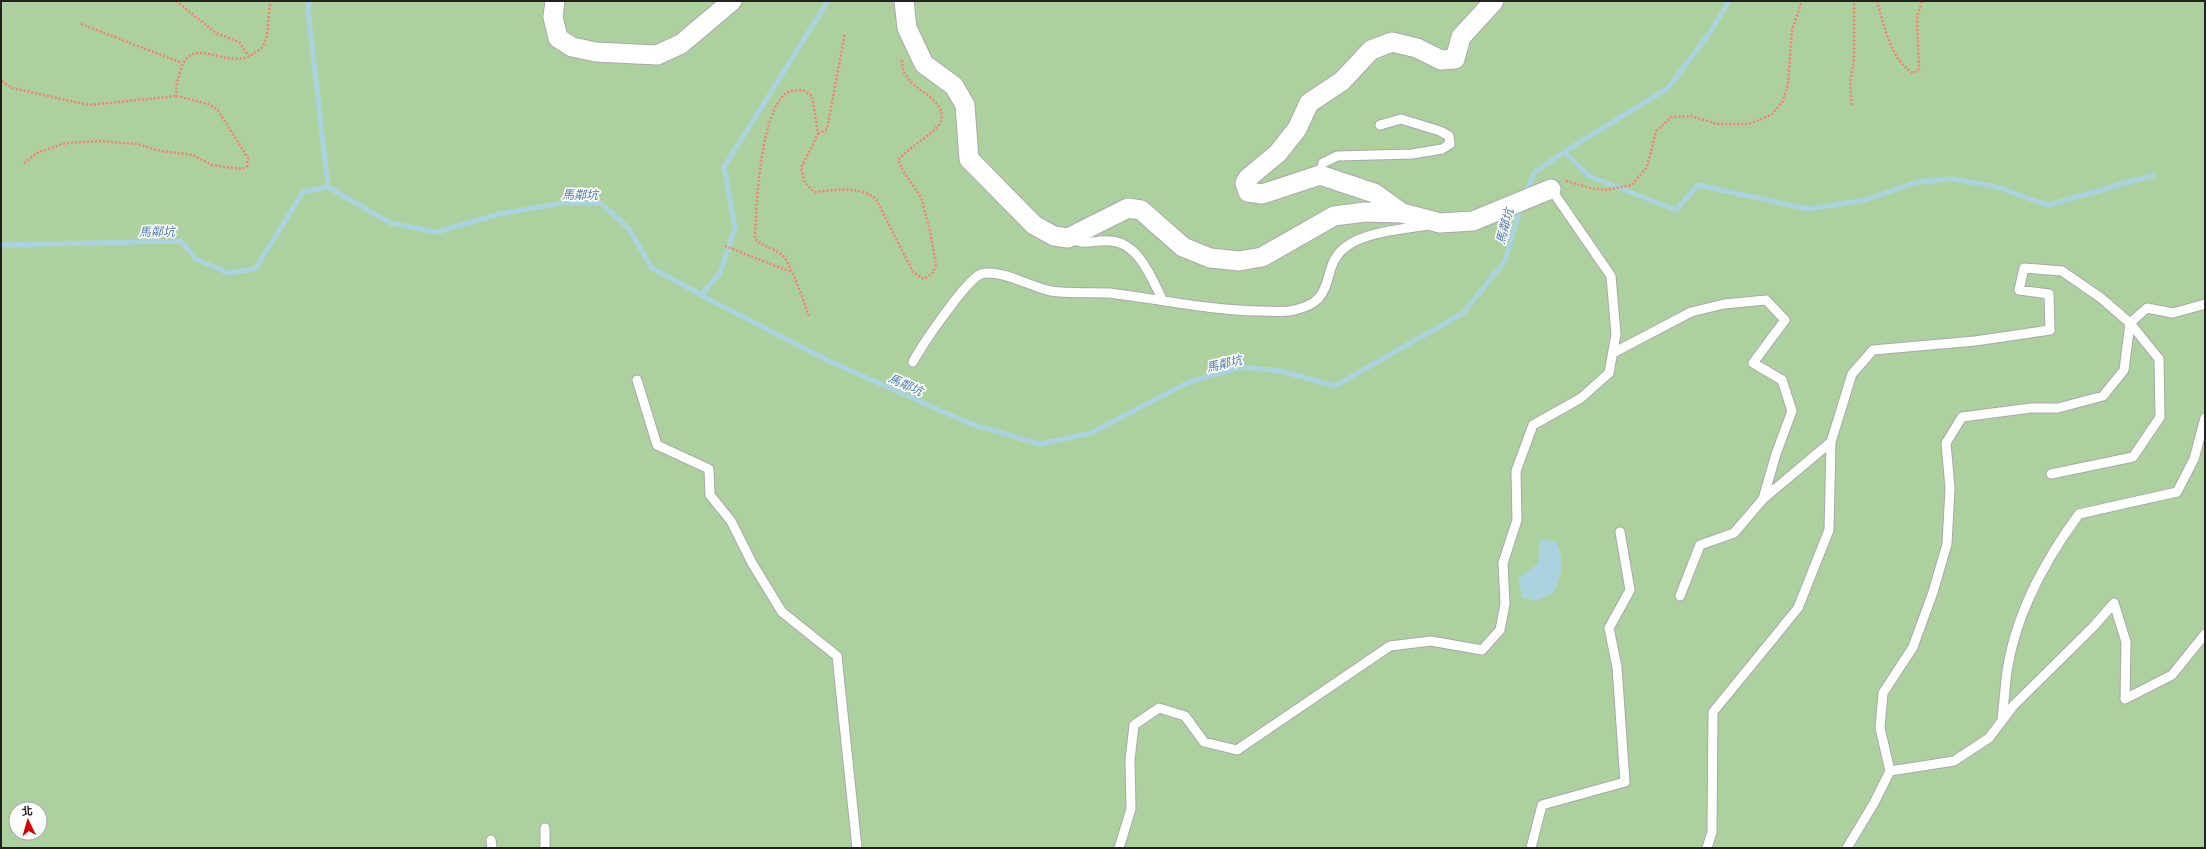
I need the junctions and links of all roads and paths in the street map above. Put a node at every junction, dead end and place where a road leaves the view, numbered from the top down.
1 (176, 1) edge
2 (271, 1) edge
3 (555, 1) edge
4 (732, 1) edge
5 (904, 1) edge
6 (1494, 1) edge
7 (1802, 1) edge
8 (1854, 1) edge
9 (1877, 1) edge
10 (1922, 1) edge
11 (81, 24) dead end
12 (907, 28) junction
13 (845, 34) dead end
14 (249, 56) junction
15 (182, 63) junction
16 (2, 81) dead end
17 (177, 96) junction
18 (1852, 105) dead end
19 (1380, 125) dead end
20 (818, 134) junction
21 (24, 163) dead end
22 (1320, 175) junction
23 (1543, 191) junction
24 (1402, 213) junction
25 (1440, 222) junction
26 (1068, 238) junction
27 (725, 246) dead end
28 (792, 272) junction
29 (1163, 301) junction
30 (2205, 304) edge
31 (809, 316) dead end
32 (2130, 323) junction
33 (1613, 353) junction
34 (912, 362) dead end
35 (637, 380) dead end
36 (2205, 418) edge
37 (1831, 442) junction
38 (2051, 474) dead end
39 (1763, 499) junction
40 (1620, 532) dead end
41 (1680, 596) dead end
42 (2205, 634) edge
43 (2002, 720) junction
44 (1890, 771) junction
45 (545, 828) dead end
46 (546, 848) edge
47 (858, 848) edge
48 (1118, 848) edge
49 (1531, 848) edge
50 (1707, 848) edge
51 (1847, 848) edge

1 - 14 path
2 - 14 path
3 - 4 street
5 - 12 street
6 - 22 street
7 - 23 path
8 - 18 path
9 - 10 path
11 - 15 path
12 - 20 path
12 - 26 street
13 - 20 path
14 - 15 path
15 - 17 path
16 - 17 path
17 - 21 path
19 - 22 lane
20 - 28 path
22 - 24 street
23 - 25 street
23 - 33 lane
24 - 25 street
24 - 26 street
25 - 29 lane
26 - 29 lane
27 - 28 path
28 - 31 path
29 - 34 lane
30 - 32 lane
32 - 37 lane
32 - 38 lane
32 - 44 lane
33 - 39 lane
33 - 48 lane
35 - 47 lane
36 - 43 lane
37 - 39 lane
37 - 50 lane
39 - 41 lane
40 - 49 lane
42 - 43 lane
43 - 44 lane
44 - 51 lane
45 - 46 lane

